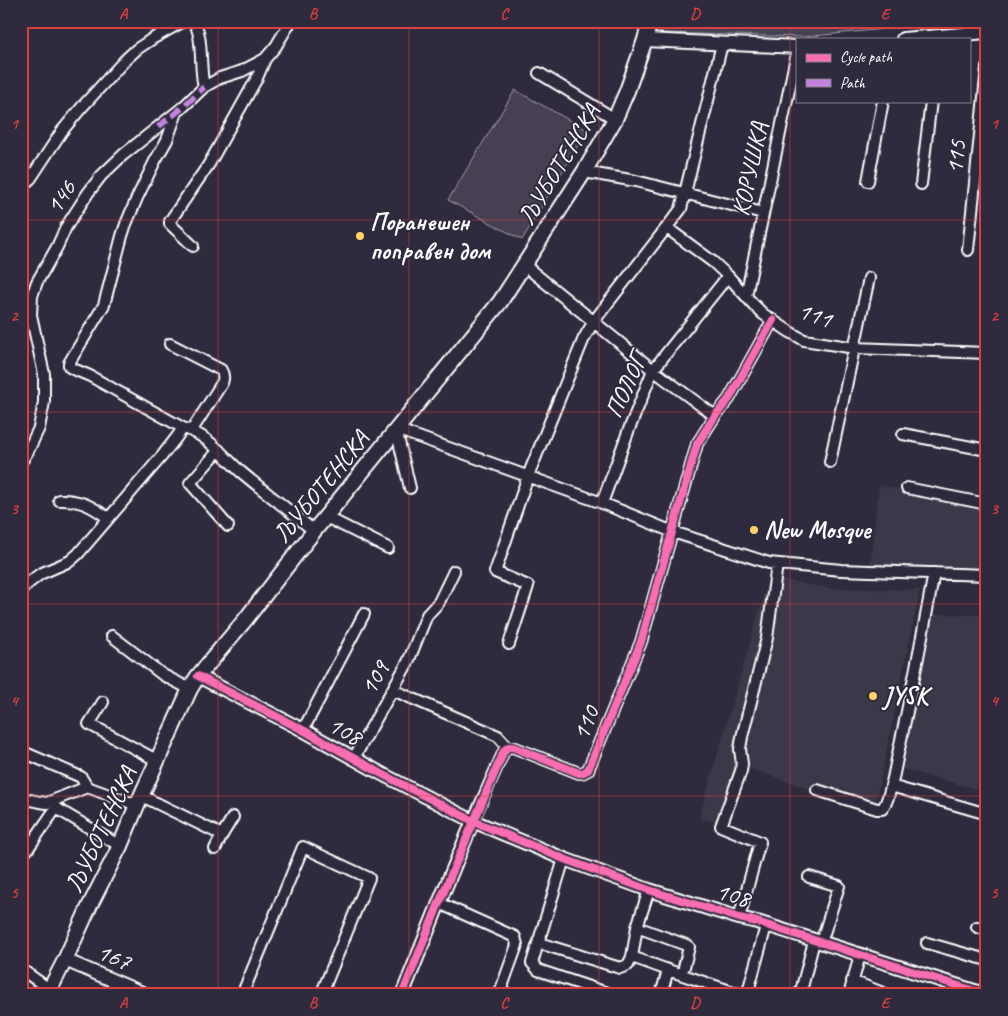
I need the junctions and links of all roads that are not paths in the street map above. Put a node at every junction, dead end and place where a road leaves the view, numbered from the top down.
1 (184, 21) edge
2 (193, 21) edge
3 (291, 21) edge
4 (650, 21) edge
5 (978, 28) edge
6 (939, 37) edge
7 (921, 38) edge
8 (645, 40) junction
9 (722, 44) junction
10 (796, 47) edge
11 (796, 57) edge
12 (265, 59) junction
13 (987, 68) edge
14 (539, 73) dead end
15 (204, 87) junction
16 (883, 102) edge
17 (931, 102) edge
18 (177, 112) junction
19 (615, 119) junction
20 (584, 172) junction
21 (868, 181) dead end
22 (921, 184) dead end
23 (21, 187) edge
24 (686, 193) junction
25 (762, 213) junction
26 (666, 228) junction
27 (193, 246) dead end
28 (968, 250) dead end
29 (524, 265) junction
30 (728, 276) junction
31 (869, 278) dead end
32 (746, 296) junction
33 (773, 320) junction
34 (594, 321) junction
35 (170, 344) dead end
36 (855, 348) junction
37 (987, 353) edge
38 (653, 370) junction
39 (715, 416) junction
40 (187, 429) junction
41 (396, 429) junction
42 (903, 434) dead end
43 (218, 450) junction
44 (987, 450) edge
45 (21, 462) edge
46 (830, 462) dead end
47 (528, 476) junction
48 (410, 488) dead end
49 (907, 488) dead end
50 (59, 500) dead end
51 (602, 503) junction
52 (987, 504) edge
53 (326, 517) junction
54 (108, 518) junction
55 (228, 526) dead end
56 (314, 531) junction
57 (673, 532) junction
58 (388, 548) dead end
59 (777, 564) junction
60 (454, 571) dead end
61 (934, 572) junction
62 (987, 575) edge
63 (21, 590) edge
64 (364, 614) dead end
65 (112, 636) dead end
66 (509, 644) dead end
67 (198, 676) junction
68 (190, 690) junction
69 (393, 690) junction
70 (103, 702) dead end
71 (303, 730) junction
72 (508, 747) junction
73 (21, 750) edge
74 (354, 758) junction
75 (158, 760) junction
76 (891, 786) junction
77 (87, 787) junction
78 (817, 790) dead end
79 (21, 798) edge
80 (140, 801) junction
81 (987, 814) edge
82 (232, 817) dead end
83 (473, 821) junction
84 (222, 835) junction
85 (120, 846) junction
86 (215, 849) dead end
87 (27, 850) dead end
88 (564, 859) junction
89 (809, 877) dead end
90 (649, 890) junction
91 (439, 903) junction
92 (739, 918) junction
93 (766, 926) junction
94 (638, 927) junction
95 (817, 942) junction
96 (927, 943) dead end
97 (538, 944) junction
98 (860, 955) junction
99 (632, 957) junction
100 (64, 960) junction
101 (987, 960) edge
102 (684, 967) dead end
103 (21, 969) edge
104 (668, 970) junction
105 (852, 981) junction
106 (48, 992) edge
107 (147, 995) edge
108 (242, 995) edge
109 (321, 995) edge
110 (402, 995) edge
111 (499, 995) edge
112 (613, 995) edge
113 (661, 995) edge
114 (742, 995) edge
115 (747, 995) edge
116 (800, 995) edge
117 (849, 995) edge
118 (888, 995) edge
119 (987, 995) edge

1 - 23 street
2 - 15 street
3 - 12 street, 146
4 - 8 main road, ЉУБОТЕНСКА
5 - 6 street
6 - 7 street
8 - 9 street
8 - 19 main road, ЉУБОТЕНСКА
9 - 10 street
9 - 24 street
11 - 25 street, КОРУШКА
12 - 15 street, 146
12 - 27 street, 146
13 - 28 street, 115
14 - 19 street
15 - 18 street, 146
16 - 21 street
17 - 22 street
18 - 40 street
18 - 45 street, 146
19 - 20 main road, ЉУБОТЕНСКА
20 - 24 street
20 - 29 main road, ЉУБОТЕНСКА
24 - 25 street
24 - 26 street
25 - 32 street, КОРУШКА
26 - 30 street, 111
26 - 34 street
29 - 34 street
29 - 41 main road, ЉУБОТЕНСКА
30 - 32 street, 111
30 - 38 street, ПОЛОГ
31 - 36 street
32 - 33 street, 111
33 - 36 street, 111
33 - 39 street, 110
34 - 38 street
34 - 47 street
35 - 40 street
36 - 37 street, 111
36 - 46 street
38 - 39 street
38 - 51 street, ПОЛОГ
39 - 57 street, 110
40 - 43 street
40 - 54 street
41 - 47 street
41 - 48 street
41 - 53 main road, ЉУБОТЕНСКА
42 - 44 street
43 - 55 street
43 - 56 street
47 - 51 street
47 - 66 street
49 - 52 street
50 - 54 street
51 - 57 street
53 - 56 main road, ЉУБОТЕНСКА
53 - 58 street
54 - 63 street
56 - 67 main road, ЉУБОТЕНСКА
57 - 59 street
57 - 72 street, 110
59 - 61 street
59 - 92 street, 108
60 - 69 street, 109
61 - 62 street
61 - 76 street
64 - 71 street
65 - 68 street
67 - 68 main road, ЉУБОТЕНСКА
67 - 71 street, 108
68 - 75 main road, ЉУБОТЕНСКА
69 - 72 street
69 - 74 street, 109
70 - 75 street
71 - 74 street, 108
72 - 83 street
73 - 77 street
74 - 83 street, 108
75 - 80 main road, ЉУБОТЕНСКА
76 - 78 street
76 - 81 street
77 - 79 street
77 - 80 street
80 - 84 street
80 - 85 main road, ЉУБОТЕНСКА
82 - 84 street
83 - 88 street, 108
83 - 91 street
84 - 86 street
85 - 87 street
85 - 100 main road, ЉУБОТЕНСКА
88 - 90 street, 108
88 - 97 street
89 - 95 street
90 - 92 street, 108
90 - 94 street
91 - 110 street
91 - 111 street
92 - 93 street, 108
93 - 95 street, 108
93 - 115 street
94 - 99 street
94 - 102 street
95 - 98 street, 108
95 - 116 street
96 - 101 street
97 - 99 street
97 - 112 street
98 - 105 street
98 - 119 street, 108
99 - 104 street
100 - 106 main road, ЉУБОТЕНСКА
100 - 107 street, 167
103 - 106 street
104 - 113 street
104 - 114 street
105 - 117 street
105 - 118 street
108 - 109 street

